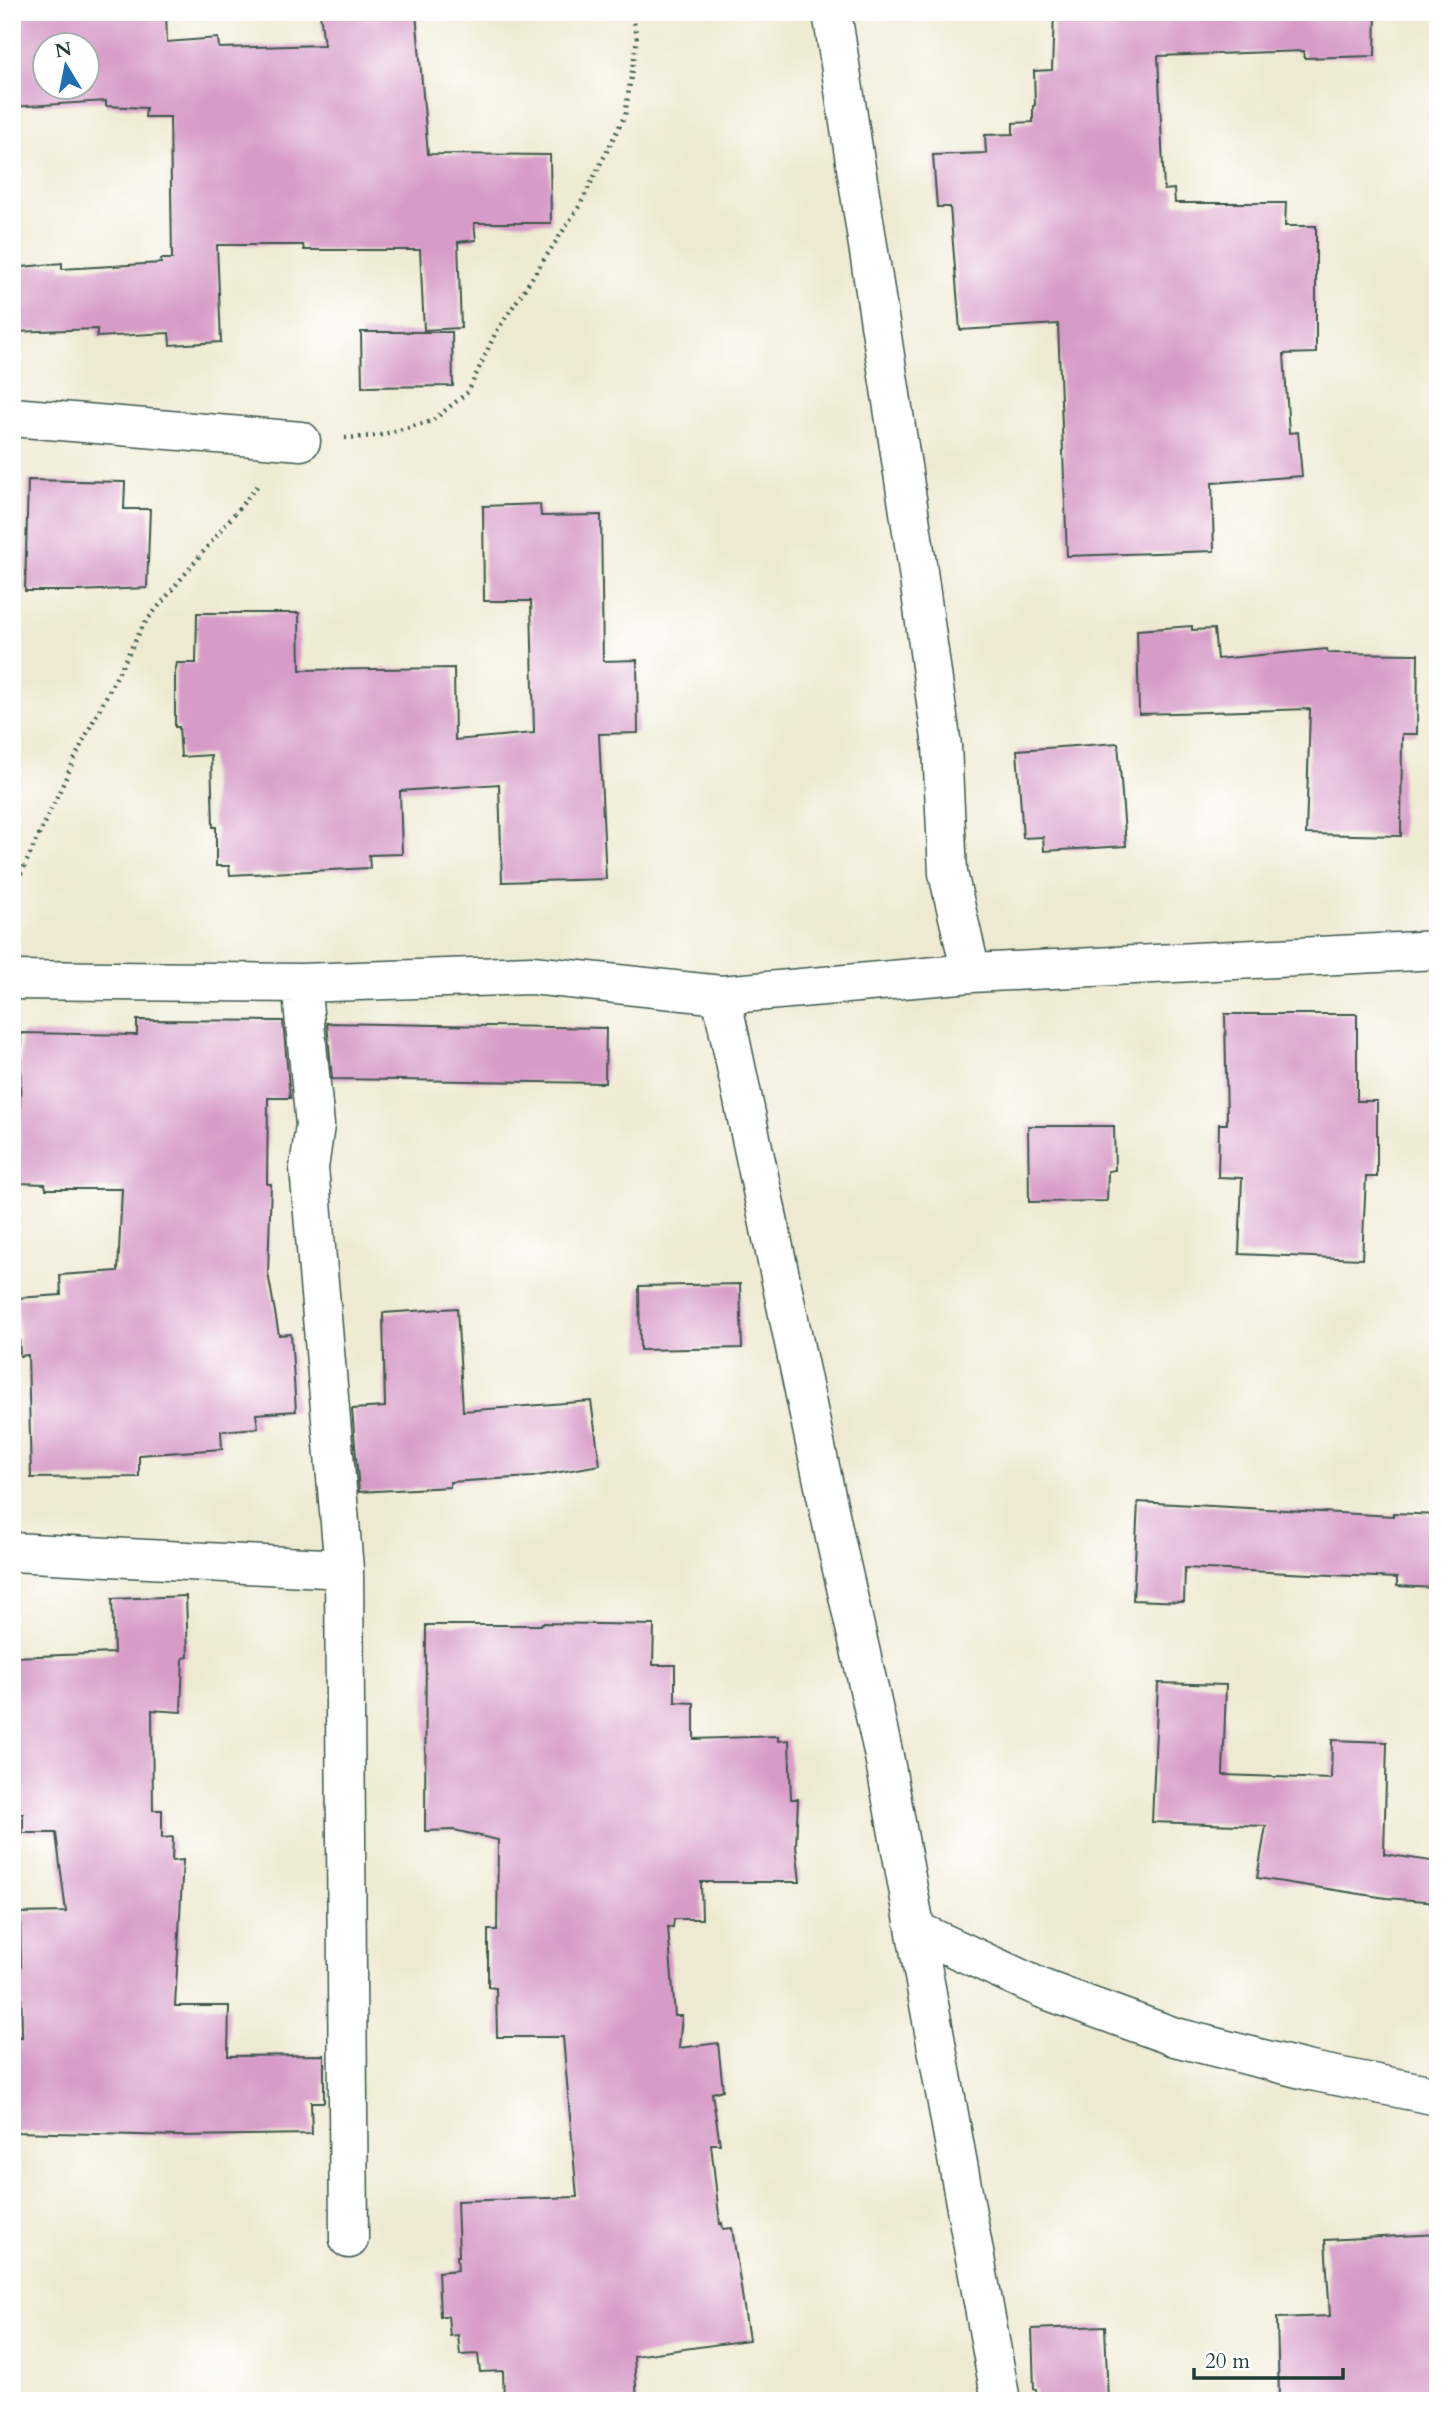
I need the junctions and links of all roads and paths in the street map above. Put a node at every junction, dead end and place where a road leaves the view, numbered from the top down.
1 (832, 12) edge
2 (12, 417) edge
3 (301, 441) dead end
4 (1438, 950) edge
5 (954, 975) junction
6 (12, 980) edge
7 (301, 983) junction
8 (721, 995) junction
9 (12, 1552) edge
10 (344, 1569) junction
11 (917, 1931) junction
12 (1438, 2096) edge
13 (349, 2239) dead end
14 (1001, 2401) edge

1 - 5 street
2 - 3 street
4 - 5 street
5 - 8 street
6 - 7 street
7 - 8 street
7 - 10 street
8 - 11 street
9 - 10 street
10 - 13 street
11 - 12 street
11 - 14 street

